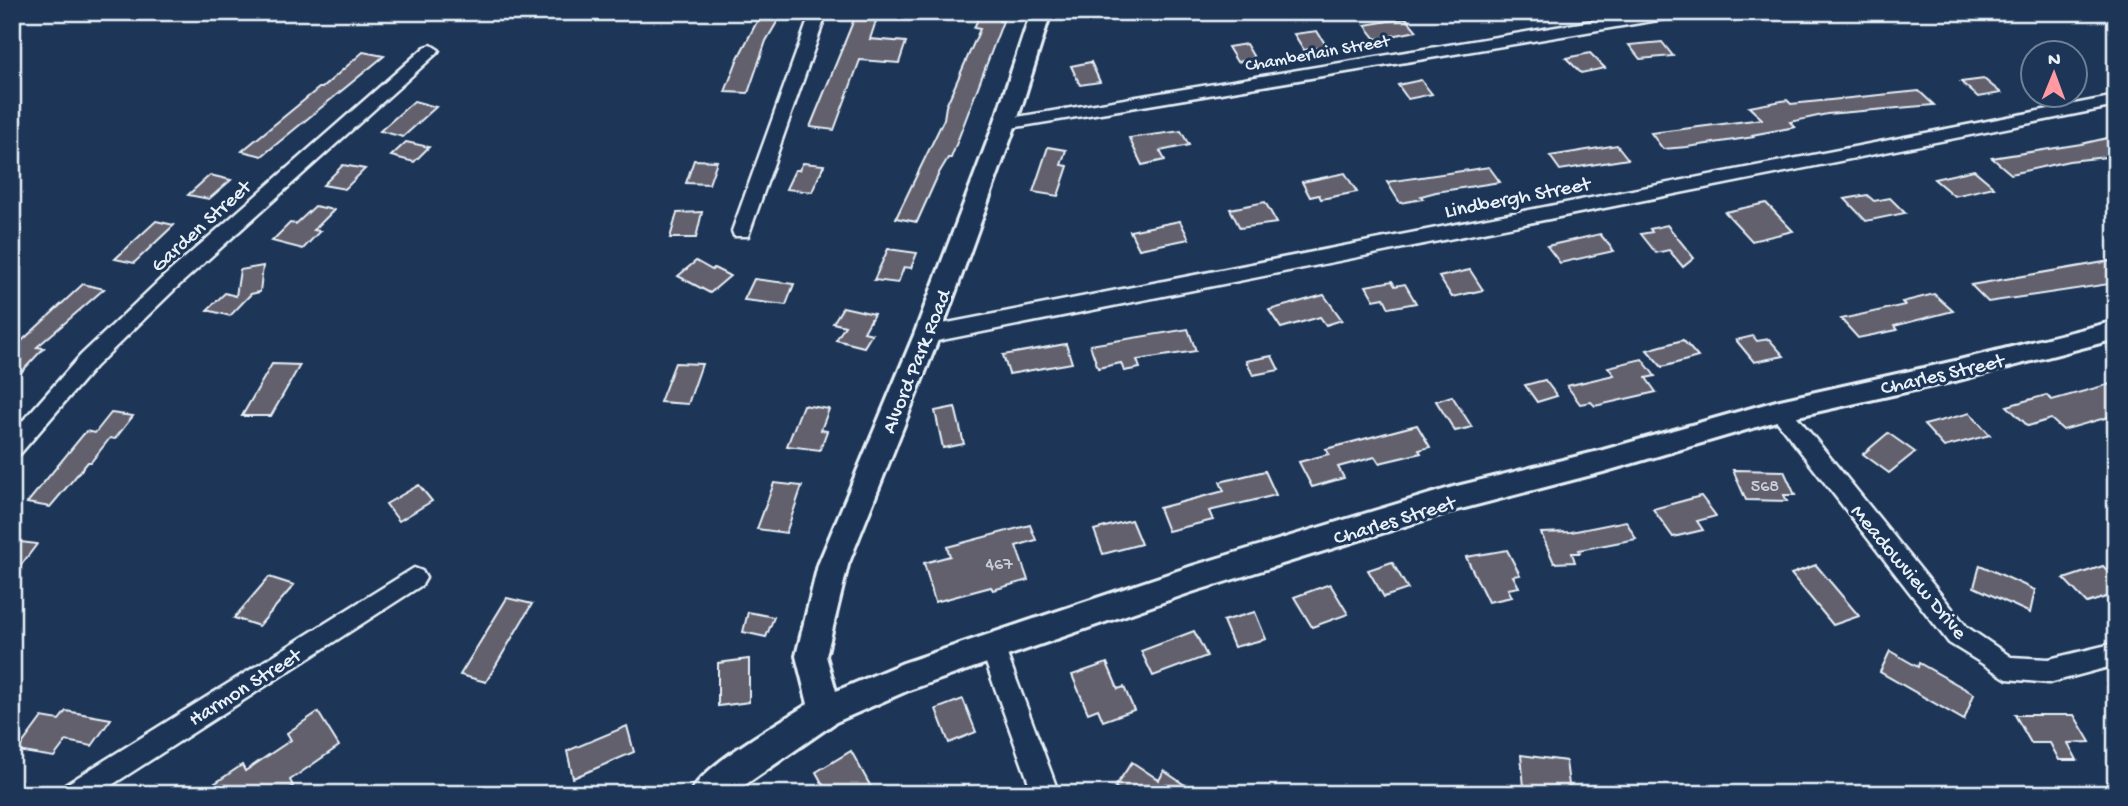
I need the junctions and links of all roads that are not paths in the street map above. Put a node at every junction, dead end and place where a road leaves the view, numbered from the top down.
1 (819, 12) edge
2 (1041, 12) edge
3 (1676, 12) edge
4 (431, 50) dead end
5 (2116, 101) edge
6 (1005, 124) junction
7 (741, 231) dead end
8 (2116, 330) edge
9 (927, 335) junction
10 (1780, 410) junction
11 (12, 448) edge
12 (414, 578) dead end
13 (993, 649) junction
14 (2116, 654) edge
15 (825, 711) junction
16 (74, 794) edge
17 (706, 794) edge
18 (1046, 794) edge

1 - 7 street
2 - 6 street, Alvord Park Road
3 - 6 street, Chamberlain Street
4 - 11 street, Garden Street
5 - 9 street, Lindbergh Street
6 - 9 street, Alvord Park Road
8 - 10 street, Charles Street
9 - 15 street, Alvord Park Road
10 - 13 street, Charles Street
10 - 14 street, Meadowview Drive
12 - 16 street, Harmon Street
13 - 15 street, Charles Street
13 - 18 street
15 - 17 street, Charles Street

